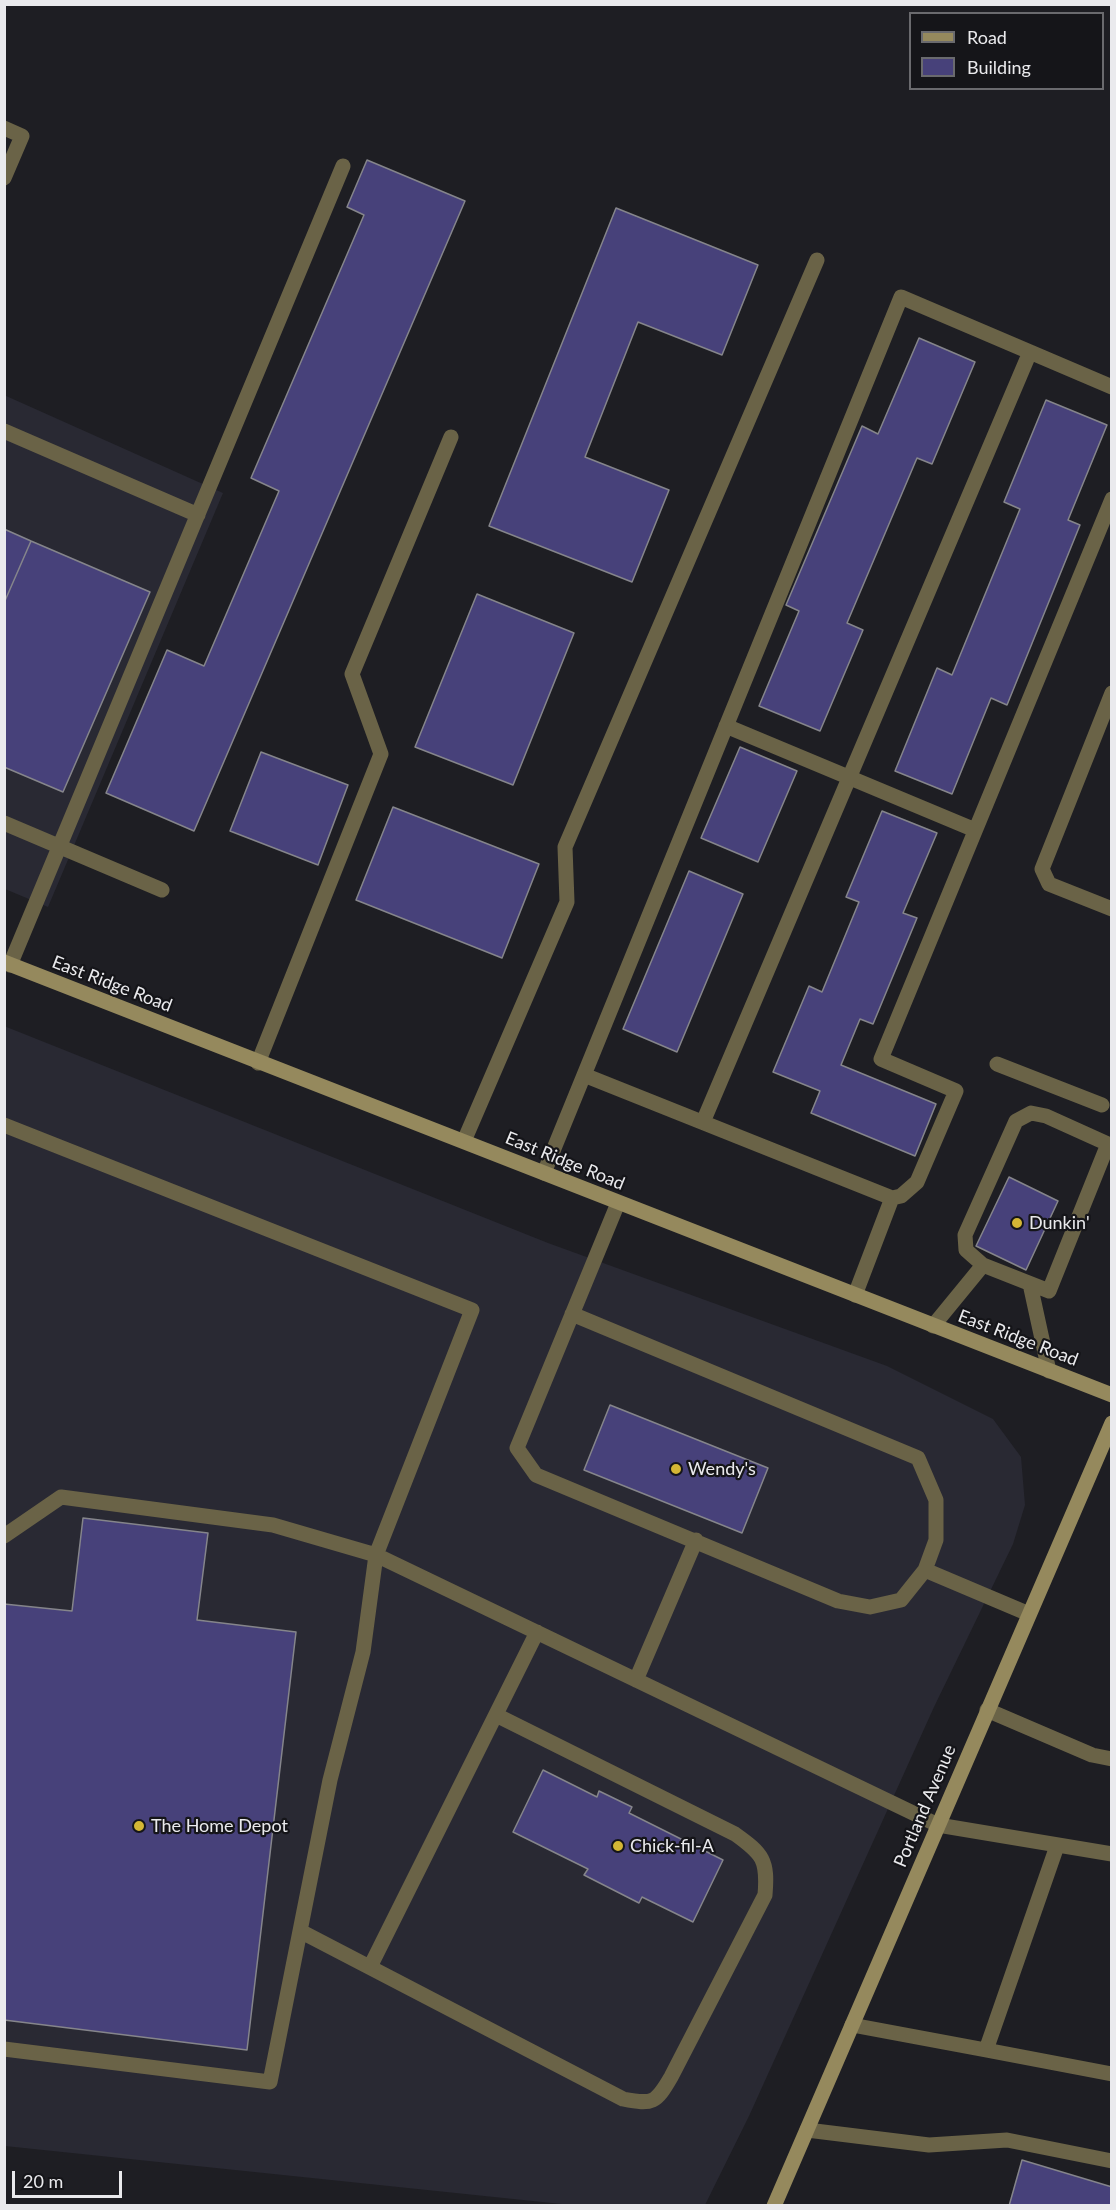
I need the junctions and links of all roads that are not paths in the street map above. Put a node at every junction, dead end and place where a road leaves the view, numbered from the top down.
1 (4, 129) edge
2 (343, 166) dead end
3 (4, 178) edge
4 (817, 260) dead end
5 (1030, 352) junction
6 (1112, 387) edge
7 (4, 431) edge
8 (451, 437) dead end
9 (1112, 499) edge
10 (198, 515) junction
11 (1112, 693) edge
12 (726, 726) junction
13 (849, 777) junction
14 (4, 823) edge
15 (975, 830) junction
16 (60, 846) junction
17 (162, 890) dead end
18 (1112, 909) edge
19 (8, 964) edge
20 (258, 1063) junction
21 (997, 1064) dead end
22 (584, 1075) junction
23 (1102, 1105) dead end
24 (703, 1122) junction
25 (4, 1125) edge
26 (464, 1141) junction
27 (1110, 1145) edge
28 (544, 1173) junction
29 (892, 1198) junction
30 (618, 1203) junction
31 (983, 1265) junction
32 (1030, 1284) junction
33 (855, 1295) junction
34 (572, 1314) junction
35 (933, 1326) junction
36 (1049, 1371) junction
37 (1112, 1395) edge
38 (1112, 1423) edge
39 (4, 1536) edge
40 (696, 1540) junction
41 (376, 1555) junction
42 (925, 1570) junction
43 (1029, 1614) junction
44 (537, 1632) junction
45 (636, 1680) junction
46 (987, 1710) junction
47 (496, 1715) junction
48 (1112, 1759) edge
49 (938, 1825) junction
50 (1057, 1846) junction
51 (1112, 1854) edge
52 (300, 1931) junction
53 (370, 1967) junction
54 (852, 2025) junction
55 (4, 2049) edge
56 (986, 2050) junction
57 (1112, 2074) edge
58 (807, 2130) junction
59 (1112, 2162) edge
60 (774, 2205) edge

1 - 3 lane
2 - 10 lane
4 - 26 lane
5 - 6 lane
5 - 12 lane
5 - 13 lane
7 - 10 lane
8 - 20 lane
9 - 15 lane
10 - 16 lane
11 - 18 lane
12 - 13 lane
12 - 22 lane
13 - 15 lane
13 - 24 lane
14 - 16 lane
15 - 29 lane
16 - 17 lane
16 - 19 lane
19 - 20 main road, East Ridge Road
20 - 26 main road, East Ridge Road
21 - 23 lane
22 - 24 lane
22 - 28 lane
24 - 29 lane
25 - 41 lane
26 - 28 main road, East Ridge Road
27 - 31 lane
27 - 32 lane
28 - 30 main road, East Ridge Road
29 - 33 lane
30 - 33 main road, East Ridge Road
30 - 34 lane
31 - 32 lane
31 - 35 lane
32 - 36 lane
33 - 35 main road, East Ridge Road
34 - 40 lane
34 - 42 lane
35 - 36 main road, East Ridge Road
36 - 37 main road, East Ridge Road
38 - 43 main road, Portland Avenue
39 - 41 lane
40 - 42 lane
40 - 45 lane
41 - 44 lane
41 - 52 lane
42 - 43 lane
43 - 46 main road, Portland Avenue
44 - 45 lane
44 - 47 lane
45 - 49 lane
46 - 48 lane
46 - 49 main road, Portland Avenue
47 - 53 lane
47 - 53 lane
49 - 50 lane
49 - 54 main road, Portland Avenue
50 - 51 lane
50 - 56 lane
52 - 53 lane
52 - 55 lane
54 - 56 lane
54 - 58 main road, Portland Avenue
56 - 57 lane
58 - 59 lane
58 - 60 main road, Portland Avenue

